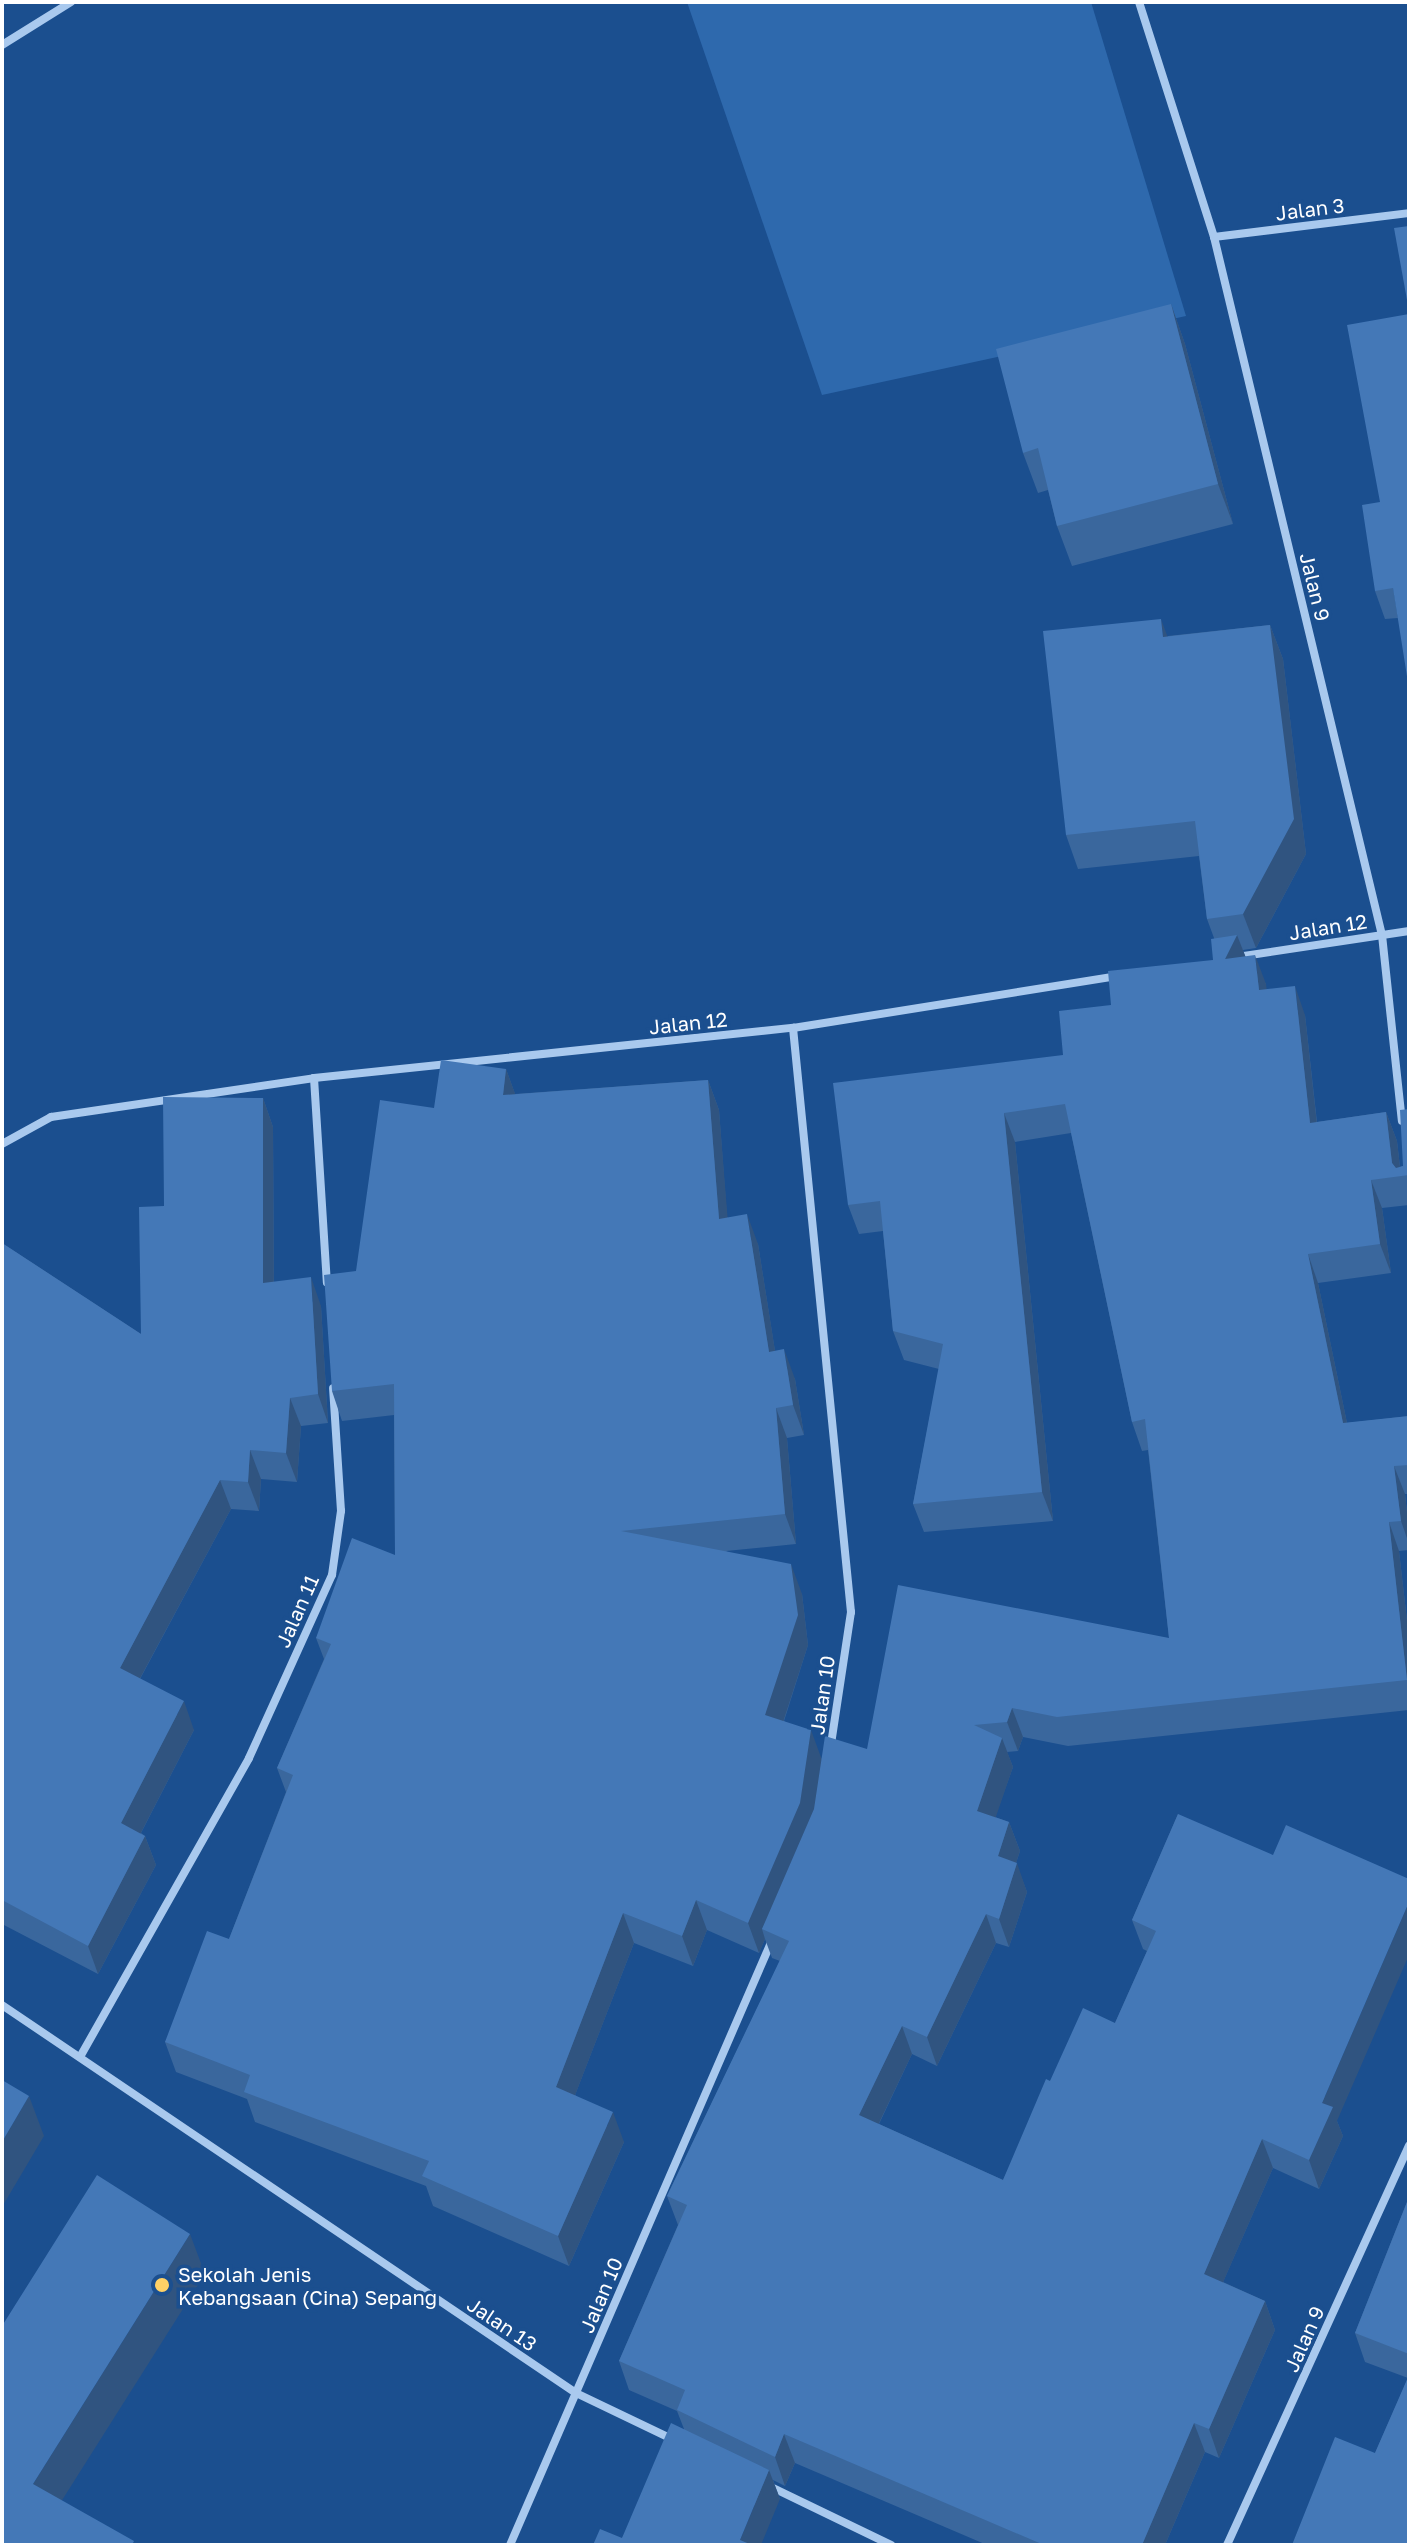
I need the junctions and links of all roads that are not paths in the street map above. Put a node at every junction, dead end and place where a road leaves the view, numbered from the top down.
1 (71, 2) edge
2 (1139, 2) edge
3 (2, 45) edge
4 (1409, 213) edge
5 (1214, 237) junction
6 (1409, 931) edge
7 (1382, 935) junction
8 (1227, 959) edge
9 (1134, 974) edge
10 (793, 1028) junction
11 (314, 1078) junction
12 (1403, 1130) edge
13 (2, 1144) edge
14 (327, 1295) edge
15 (332, 1372) edge
16 (829, 1761) edge
17 (780, 1923) edge
18 (2, 2005) edge
19 (80, 2057) junction
20 (1409, 2146) edge
21 (576, 2393) junction
22 (691, 2448) edge
23 (762, 2483) edge
24 (510, 2545) edge
25 (891, 2545) edge
26 (1227, 2545) edge

1 - 3 street
2 - 5 street, Jalan 9
4 - 5 street, Jalan 3
5 - 7 street, Jalan 9
6 - 7 street, Jalan 12
7 - 8 street, Jalan 12
7 - 12 street, Jalan 9
9 - 10 street, Jalan 12
10 - 11 street, Jalan 12
10 - 16 street, Jalan 10
11 - 13 street, Jalan 12
11 - 14 street
15 - 19 street, Jalan 11
17 - 21 street, Jalan 10
18 - 19 street, Jalan 13
19 - 21 street, Jalan 13
20 - 26 street, Jalan 9
21 - 22 street, Jalan 13
21 - 24 street, Jalan 10
23 - 25 street

